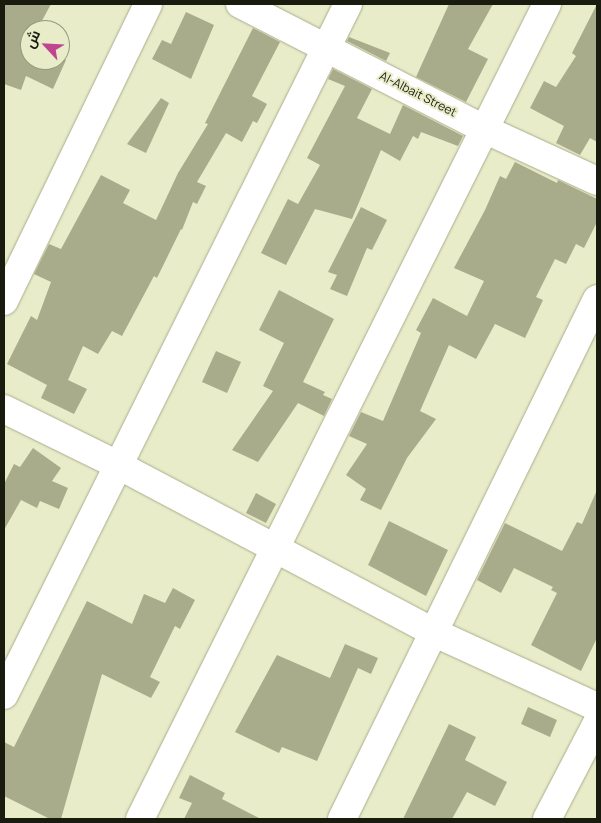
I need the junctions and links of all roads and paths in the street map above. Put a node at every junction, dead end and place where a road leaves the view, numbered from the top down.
1 (148, 4) edge
2 (240, 4) edge
3 (348, 4) edge
4 (547, 4) edge
5 (326, 47) junction
6 (486, 130) junction
7 (597, 181) edge
8 (597, 298) edge
9 (4, 301) edge
10 (4, 409) edge
11 (118, 465) junction
12 (276, 548) junction
13 (433, 632) junction
14 (4, 695) edge
15 (595, 706) edge
16 (140, 819) edge
17 (342, 819) edge
18 (547, 819) edge

1 - 9 street
2 - 5 street, Al-Albait Street
3 - 5 street
4 - 6 street
5 - 6 street, Al-Albait Street
5 - 11 street
6 - 7 street, Al-Albait Street
6 - 12 street
8 - 13 street
10 - 11 street
11 - 12 street
11 - 14 street
12 - 13 street
12 - 16 street
13 - 15 street
13 - 17 street
15 - 18 street

